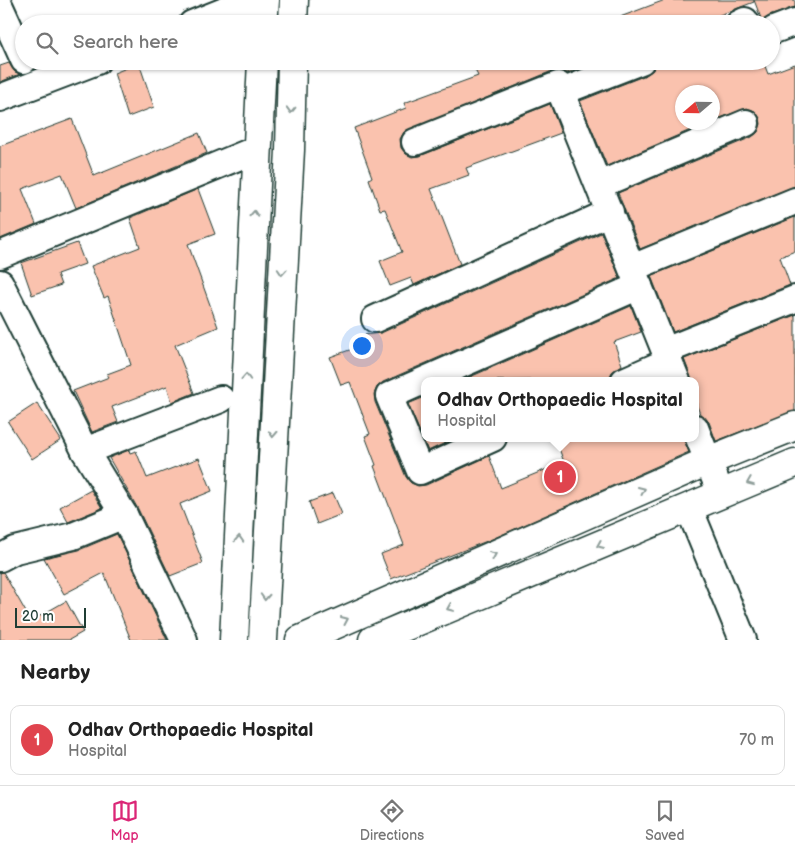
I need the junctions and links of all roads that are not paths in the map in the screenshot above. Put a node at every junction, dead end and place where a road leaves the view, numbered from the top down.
1 (252, 0) edge
2 (265, 0) edge
3 (294, 0) edge
4 (0, 7) edge
5 (214, 15) edge
6 (264, 15) edge
7 (293, 15) edge
8 (15, 41) edge
9 (28, 70) edge
10 (75, 70) edge
11 (261, 70) edge
12 (292, 70) edge
13 (618, 70) edge
14 (35, 86) junction
15 (561, 92) junction
16 (0, 98) edge
17 (746, 123) dead end
18 (415, 142) dead end
19 (257, 149) junction
20 (599, 185) junction
21 (795, 201) edge
22 (610, 212) junction
23 (0, 255) edge
24 (636, 277) junction
25 (0, 283) edge
26 (795, 299) edge
27 (375, 319) dead end
28 (670, 364) edge
29 (428, 377) edge
30 (635, 377) edge
31 (421, 381) edge
32 (221, 399) dead end
33 (795, 426) edge
34 (699, 438) edge
35 (484, 442) edge
36 (85, 451) junction
37 (708, 461) junction
38 (795, 464) edge
39 (721, 494) junction
40 (689, 508) junction
41 (124, 515) junction
42 (0, 558) edge
43 (184, 640) edge
44 (234, 640) edge
45 (262, 640) edge
46 (300, 640) edge
47 (373, 640) edge
48 (743, 640) edge

1 - 5 street
2 - 6 street
3 - 7 street
4 - 8 street
9 - 14 street
10 - 14 street
11 - 19 street
12 -> 45 street
13 - 15 street
14 - 16 street
15 - 18 street
15 - 20 street
17 - 20 street
19 - 23 street
44 -> 19 street
20 - 22 street
21 - 24 street
22 - 24 street
22 - 27 street
24 - 28 street
24 - 29 street
25 - 36 street
26 - 28 street
28 - 30 street
31 - 35 street
32 - 36 street
33 - 37 street
34 - 37 street
36 - 41 street
37 - 39 street
46 -> 37 street
38 -> 39 street
39 - 40 street
40 -> 47 street
40 - 48 street
41 - 42 street
41 - 43 street

